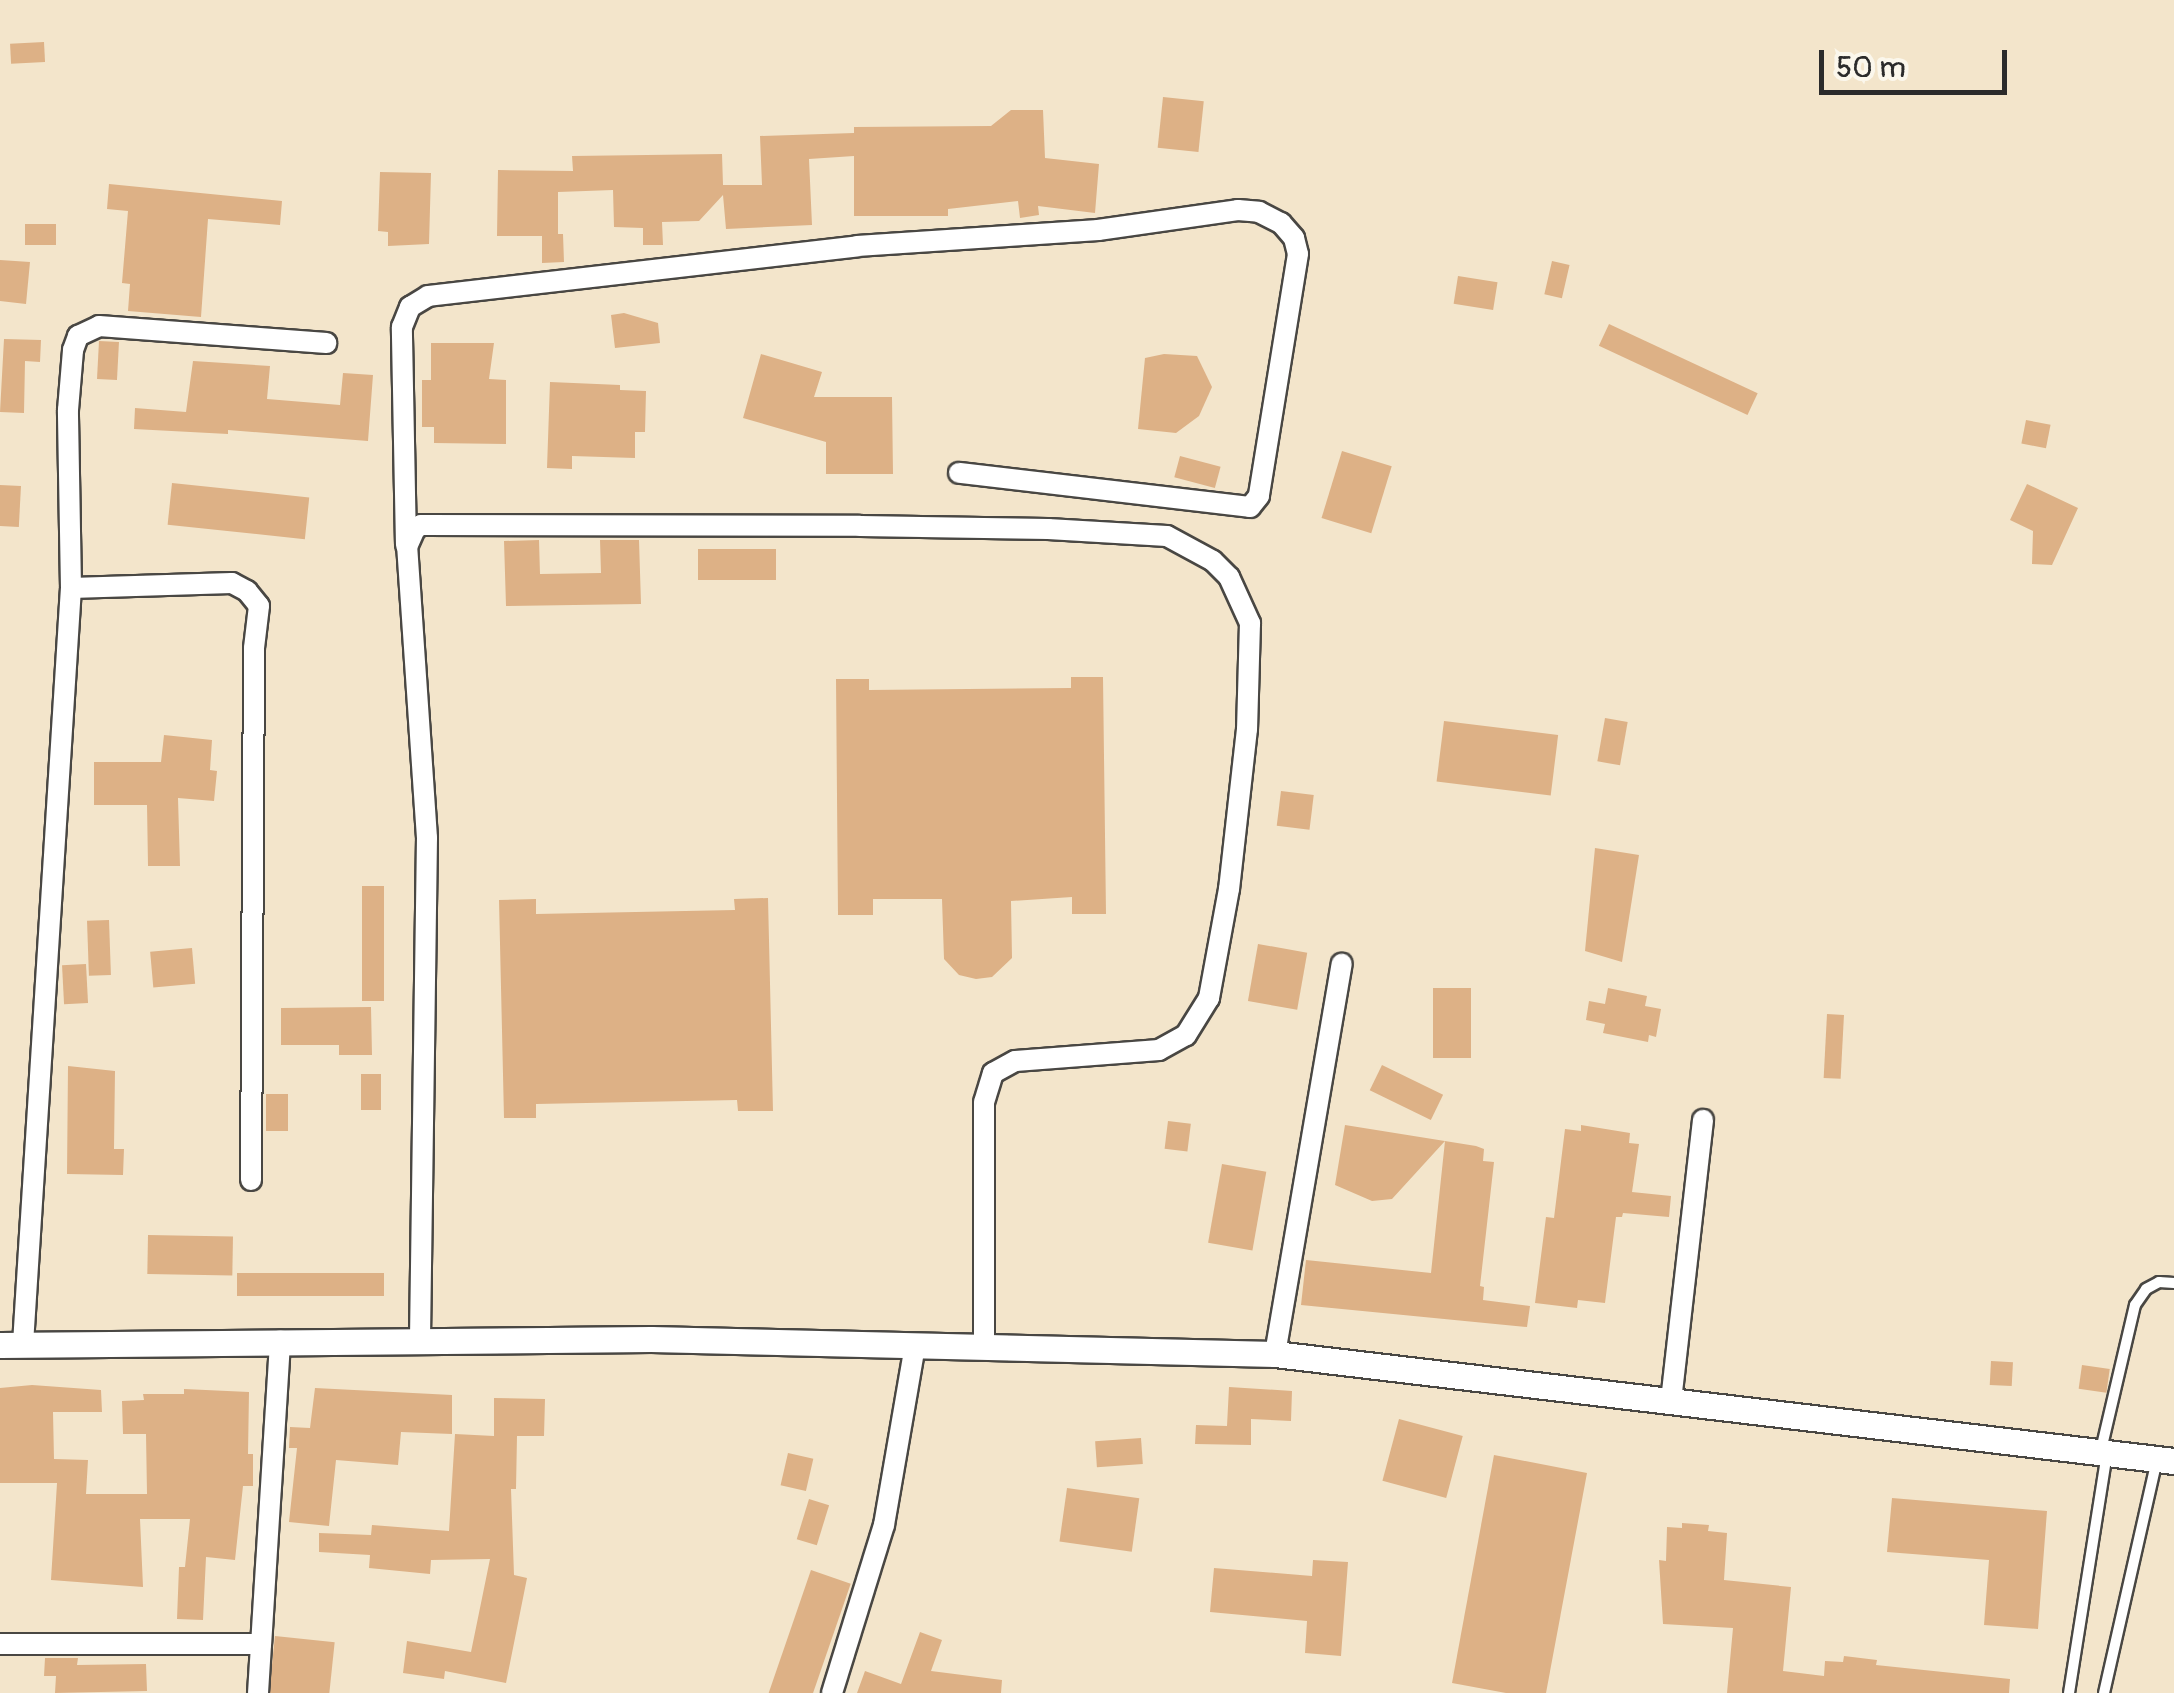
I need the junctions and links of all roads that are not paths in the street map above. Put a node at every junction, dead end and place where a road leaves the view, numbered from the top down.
1 (326, 342) dead end
2 (959, 473) dead end
3 (406, 547) junction
4 (71, 588) junction
5 (1342, 964) dead end
6 (1703, 1120) dead end
7 (251, 1180) dead end
8 (2174, 1284) edge
9 (420, 1338) junction
10 (280, 1341) junction
11 (12, 1344) edge
12 (915, 1345) junction
13 (984, 1345) junction
14 (1275, 1354) junction
15 (1671, 1401) junction
16 (2104, 1452) junction
17 (2166, 1460) edge
18 (0, 1644) edge
19 (261, 1644) junction
20 (258, 1693) edge
21 (832, 1693) edge
22 (2069, 1693) edge
23 (2104, 1693) edge

1 - 4 street
2 - 3 street
3 - 9 street
3 - 13 street
4 - 7 street
4 - 11 street
5 - 14 street
6 - 15 street
8 - 16 lane
9 - 10 street
9 - 12 street
10 - 11 street
10 - 19 street
12 - 13 street
12 - 21 street
13 - 14 street
14 - 15 street
15 - 16 street
16 - 17 street
16 - 22 lane
17 - 23 lane
18 - 19 street
19 - 20 street

